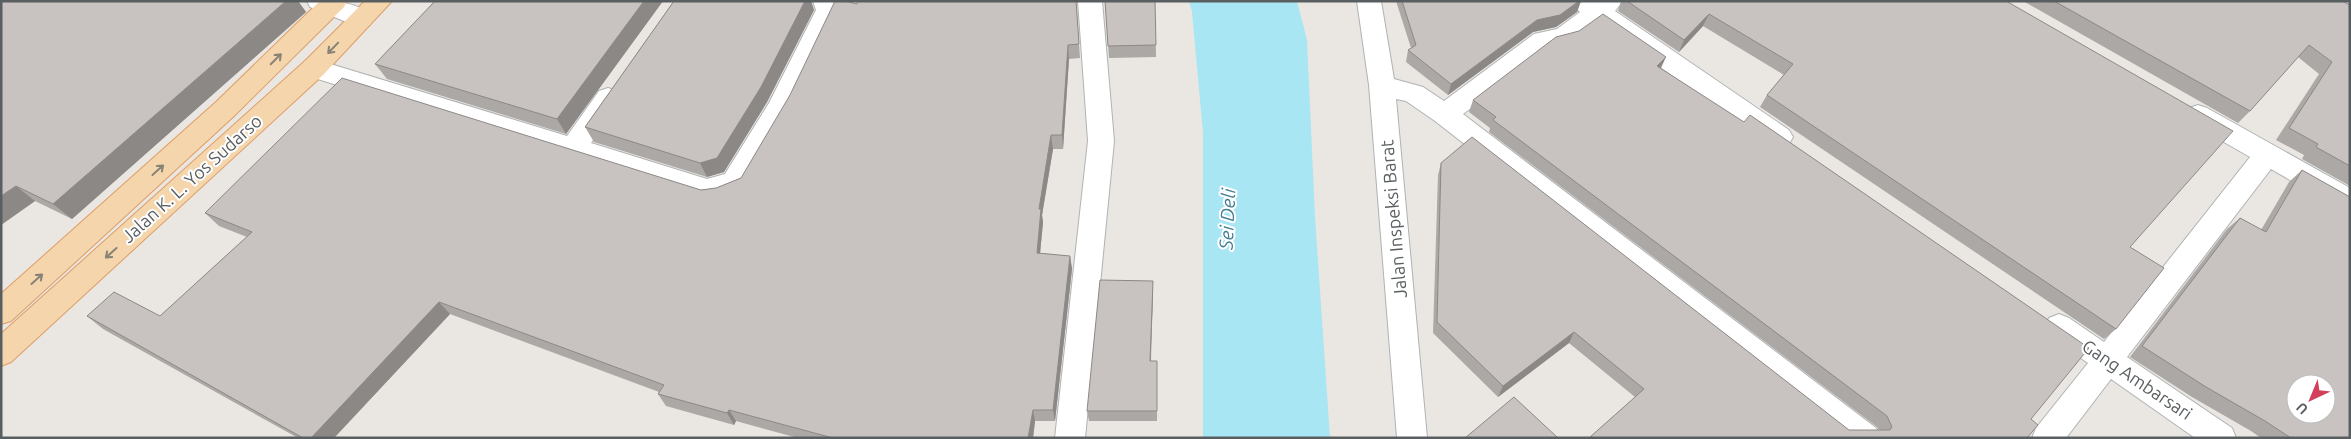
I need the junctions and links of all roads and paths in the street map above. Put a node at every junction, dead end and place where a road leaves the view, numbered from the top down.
1 (825, 1) edge
2 (1090, 1) edge
3 (1369, 1) edge
4 (328, 3) edge
5 (1598, 5) edge
6 (371, 10) edge
7 (314, 68) junction
8 (623, 78) edge
9 (1382, 85) junction
10 (2181, 105) edge
11 (1444, 114) junction
12 (573, 148) junction
13 (1804, 153) edge
14 (2267, 155) junction
15 (2350, 202) edge
16 (1, 312) edge
17 (2042, 316) edge
18 (1, 352) edge
19 (2108, 361) junction
20 (1070, 438) edge
21 (1412, 438) edge
22 (1864, 438) edge
23 (2047, 438) edge
24 (2221, 438) edge

1 - 12 street
2 - 20 street
3 - 9 street, Jalan Inspeksi Barat
4 - 6 street
16 -> 4 main road, Jalan K. L. Yos Sudarso
5 - 11 street
5 - 13 street
6 -> 7 main road, Jalan K. L. Yos Sudarso
7 - 12 street
7 -> 18 main road, Jalan K. L. Yos Sudarso
8 - 12 street
9 - 11 street
9 - 21 street, Jalan Inspeksi Barat
10 - 14 street
11 - 22 street
14 - 15 street
14 - 19 street
17 - 19 street, Gang Ambarsari
19 - 23 street
19 - 24 street, Gang Ambarsari

